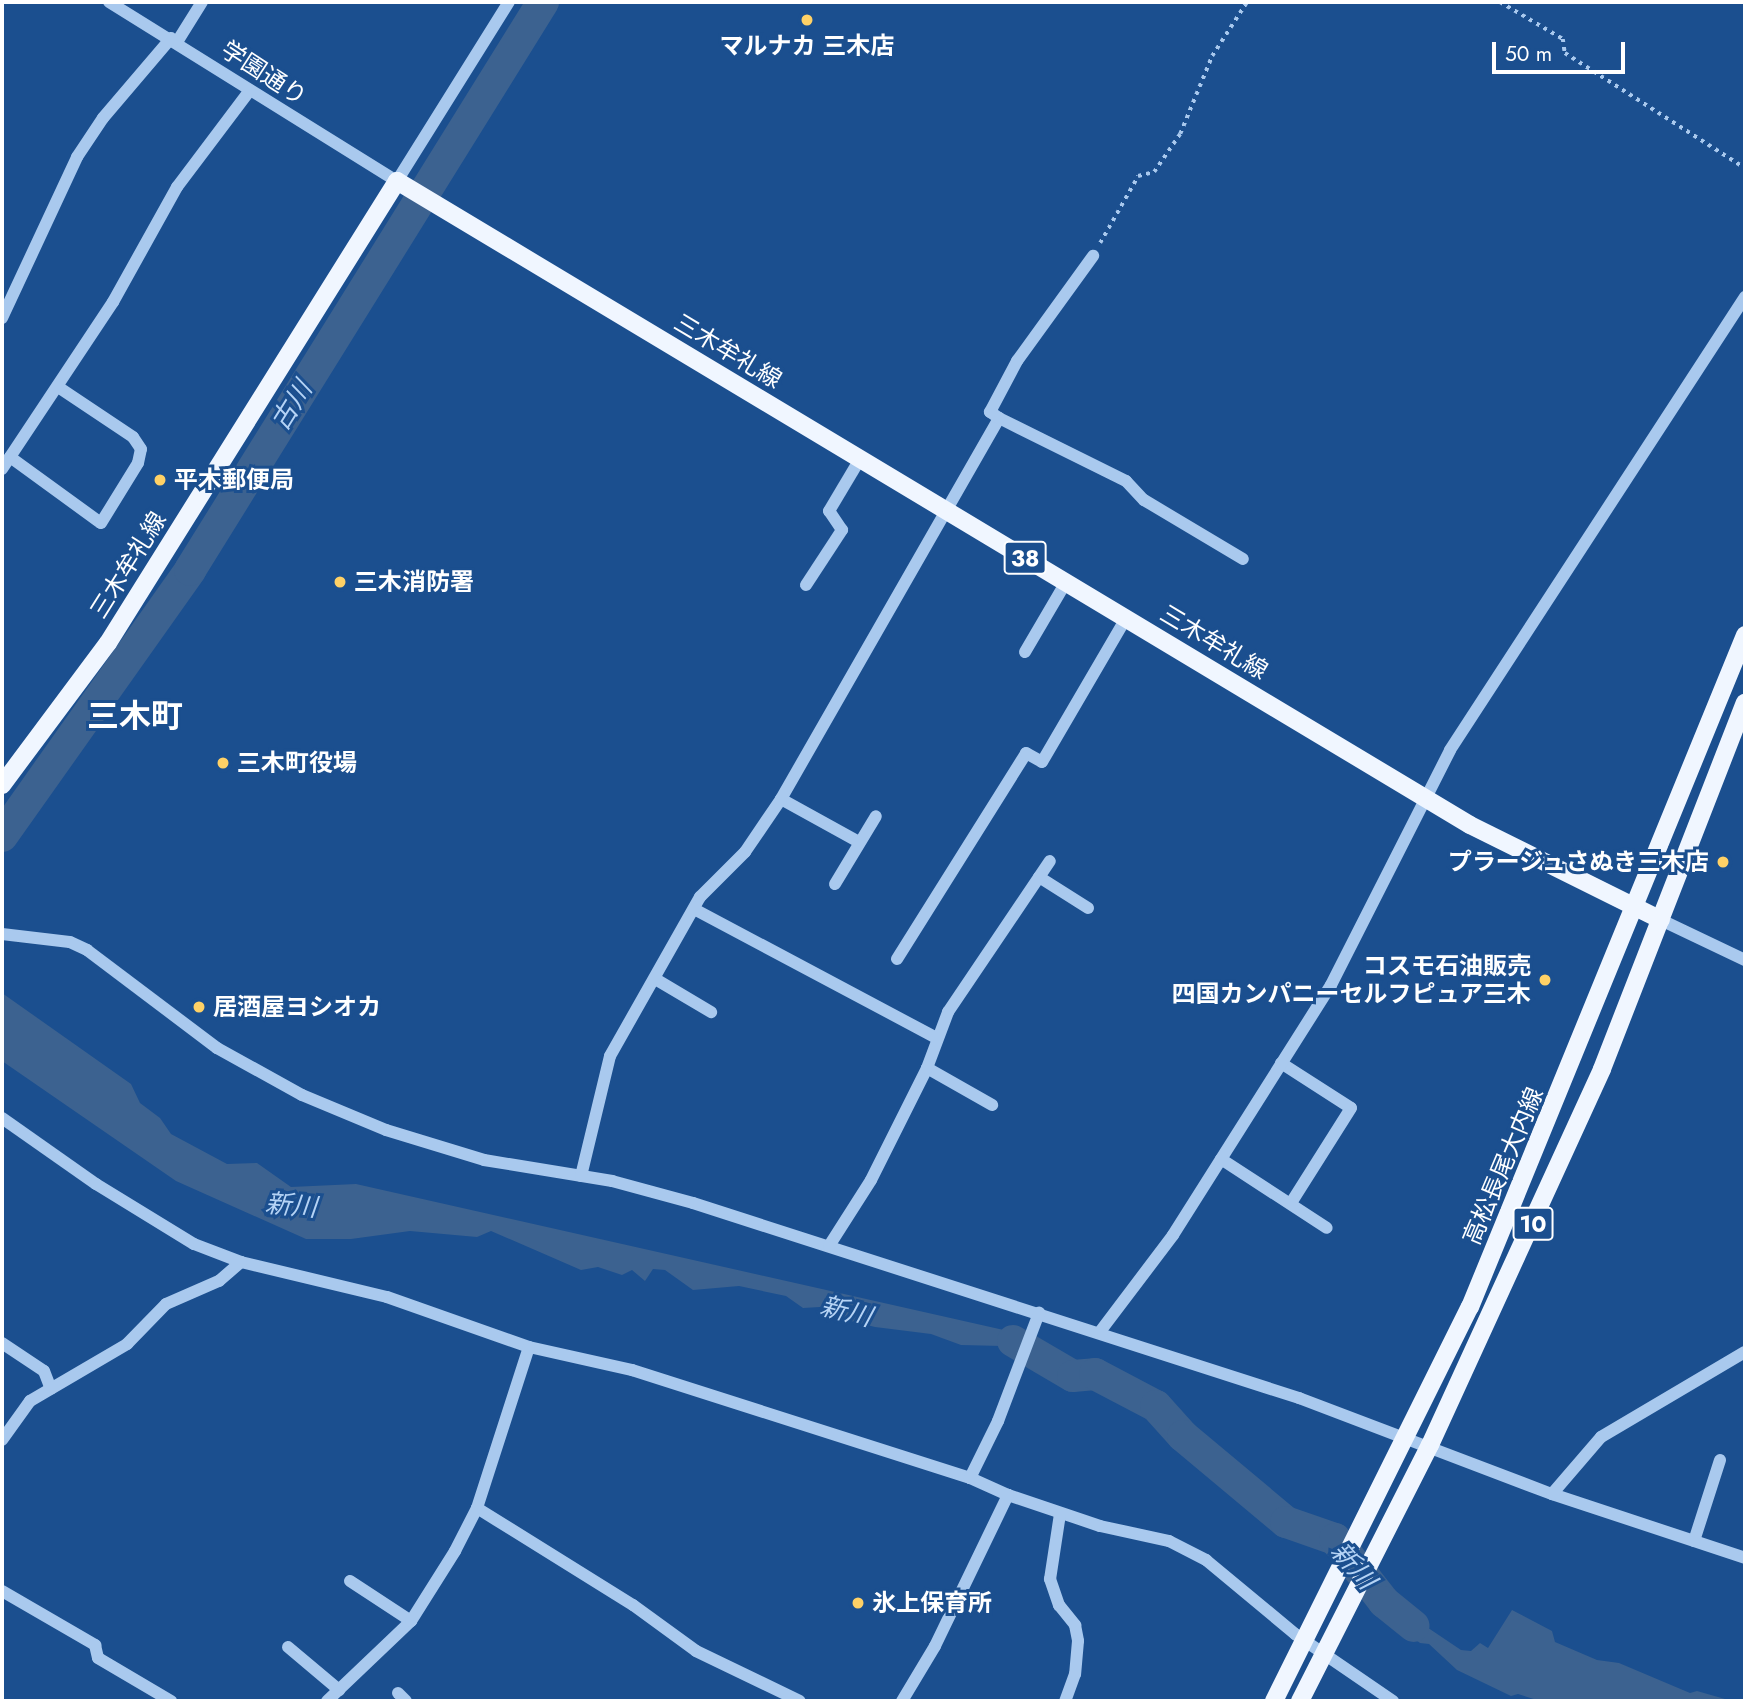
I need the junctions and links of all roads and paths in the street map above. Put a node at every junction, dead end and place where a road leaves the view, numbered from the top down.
1 (109, 2) edge
2 (202, 2) edge
3 (509, 2) edge
4 (1247, 2) edge
5 (1500, 2) edge
6 (174, 40) junction
7 (250, 90) junction
8 (1745, 168) edge
9 (397, 181) junction
10 (1093, 256) joint
11 (1745, 298) edge
12 (2, 318) edge
13 (58, 387) junction
14 (999, 418) junction
15 (10, 457) junction
16 (860, 459) junction
17 (2, 469) edge
18 (945, 510) junction
19 (1242, 559) dead end
20 (1066, 582) junction
21 (806, 585) dead end
22 (1126, 618) junction
23 (1745, 635) edge
24 (1025, 652) dead end
25 (1745, 703) edge
26 (2, 785) edge
27 (1424, 797) junction
28 (781, 799) junction
29 (876, 816) dead end
30 (859, 842) junction
31 (1050, 860) dead end
32 (1039, 877) junction
33 (835, 884) dead end
34 (1637, 907) junction
35 (694, 908) junction
36 (1088, 908) dead end
37 (1661, 919) junction
38 (2, 934) edge
39 (897, 959) dead end
40 (1745, 960) edge
41 (657, 979) junction
42 (711, 1012) dead end
43 (937, 1038) junction
44 (1281, 1063) junction
45 (927, 1068) junction
46 (992, 1105) dead end
47 (2, 1118) edge
48 (1221, 1159) junction
49 (581, 1176) junction
50 (1291, 1203) junction
51 (1327, 1227) dead end
52 (829, 1246) junction
53 (241, 1262) junction
54 (1039, 1313) junction
55 (1099, 1333) junction
56 (2, 1343) edge
57 (529, 1347) junction
58 (1745, 1352) edge
59 (51, 1389) junction
60 (1409, 1437) junction
61 (2, 1440) edge
62 (1430, 1444) junction
63 (1720, 1460) dead end
64 (970, 1478) junction
65 (1552, 1494) junction
66 (1008, 1495) junction
67 (477, 1508) junction
68 (1060, 1514) junction
69 (1695, 1541) junction
70 (1745, 1558) edge
71 (350, 1581) dead end
72 (2, 1591) edge
73 (411, 1621) junction
74 (1305, 1640) junction
75 (288, 1647) dead end
76 (1325, 1654) junction
77 (332, 1698) edge
78 (170, 1701) edge
79 (800, 1701) edge
80 (902, 1701) edge
81 (1065, 1701) edge
82 (1274, 1701) edge
83 (1300, 1701) edge
84 (1393, 1701) edge

1 - 6 street, 学園通り
2 - 6 street
3 - 9 street
4 - 10 path
5 - 8 path
6 - 7 street, 学園通り
6 - 12 street
7 - 9 street, 学園通り
7 - 13 street
9 - 16 main road, 三木牟礼線 / 38
9 - 26 main road, 三木牟礼線
10 - 14 street
11 - 27 street
13 - 15 street
13 - 15 street
14 - 18 street
14 - 19 street
15 - 17 street
16 - 18 main road, 三木牟礼線 / 38
16 - 21 street
18 - 20 main road, 三木牟礼線 / 38
18 - 28 street
20 - 22 main road, 三木牟礼線 / 38
20 - 24 street
22 - 27 main road, 三木牟礼線 / 38
22 - 39 street
23 - 34 main road, 高松長尾大内線 / 10
25 - 37 main road, 高松長尾大内線 / 10
27 - 34 main road, 三木牟礼線 / 38
27 - 44 street
28 - 30 street
28 - 35 street
29 - 30 street
30 - 33 street
31 - 32 street
32 - 36 street
32 - 43 street
34 - 37 main road, 三木牟礼線 / 38
34 - 60 main road, 高松長尾大内線 / 10
35 - 41 street
35 - 43 street
37 - 40 street
37 - 62 main road, 高松長尾大内線 / 10
38 - 49 street
41 - 42 street
41 - 49 street
43 - 45 street
44 - 48 street
44 - 50 street
45 - 46 street
45 - 52 street
47 - 53 street
48 - 50 street
48 - 55 street
49 - 52 street
50 - 51 street
52 - 54 street
53 - 57 street
53 - 59 street
54 - 55 street
54 - 64 street
55 - 60 street
56 - 59 street
57 - 64 street
57 - 67 street
58 - 65 street
59 - 61 street
60 - 62 street
60 - 74 main road, 高松長尾大内線 / 10
62 - 65 street
62 - 76 main road, 高松長尾大内線 / 10
63 - 69 street
64 - 66 street
65 - 69 street
66 - 68 street
66 - 80 street
67 - 73 street
67 - 79 street
68 - 74 street
68 - 81 street
69 - 70 street
71 - 73 street
72 - 78 street
73 - 77 street
74 - 76 street
74 - 82 main road, 高松長尾大内線 / 10
75 - 77 street
76 - 83 main road, 高松長尾大内線 / 10
76 - 84 street

